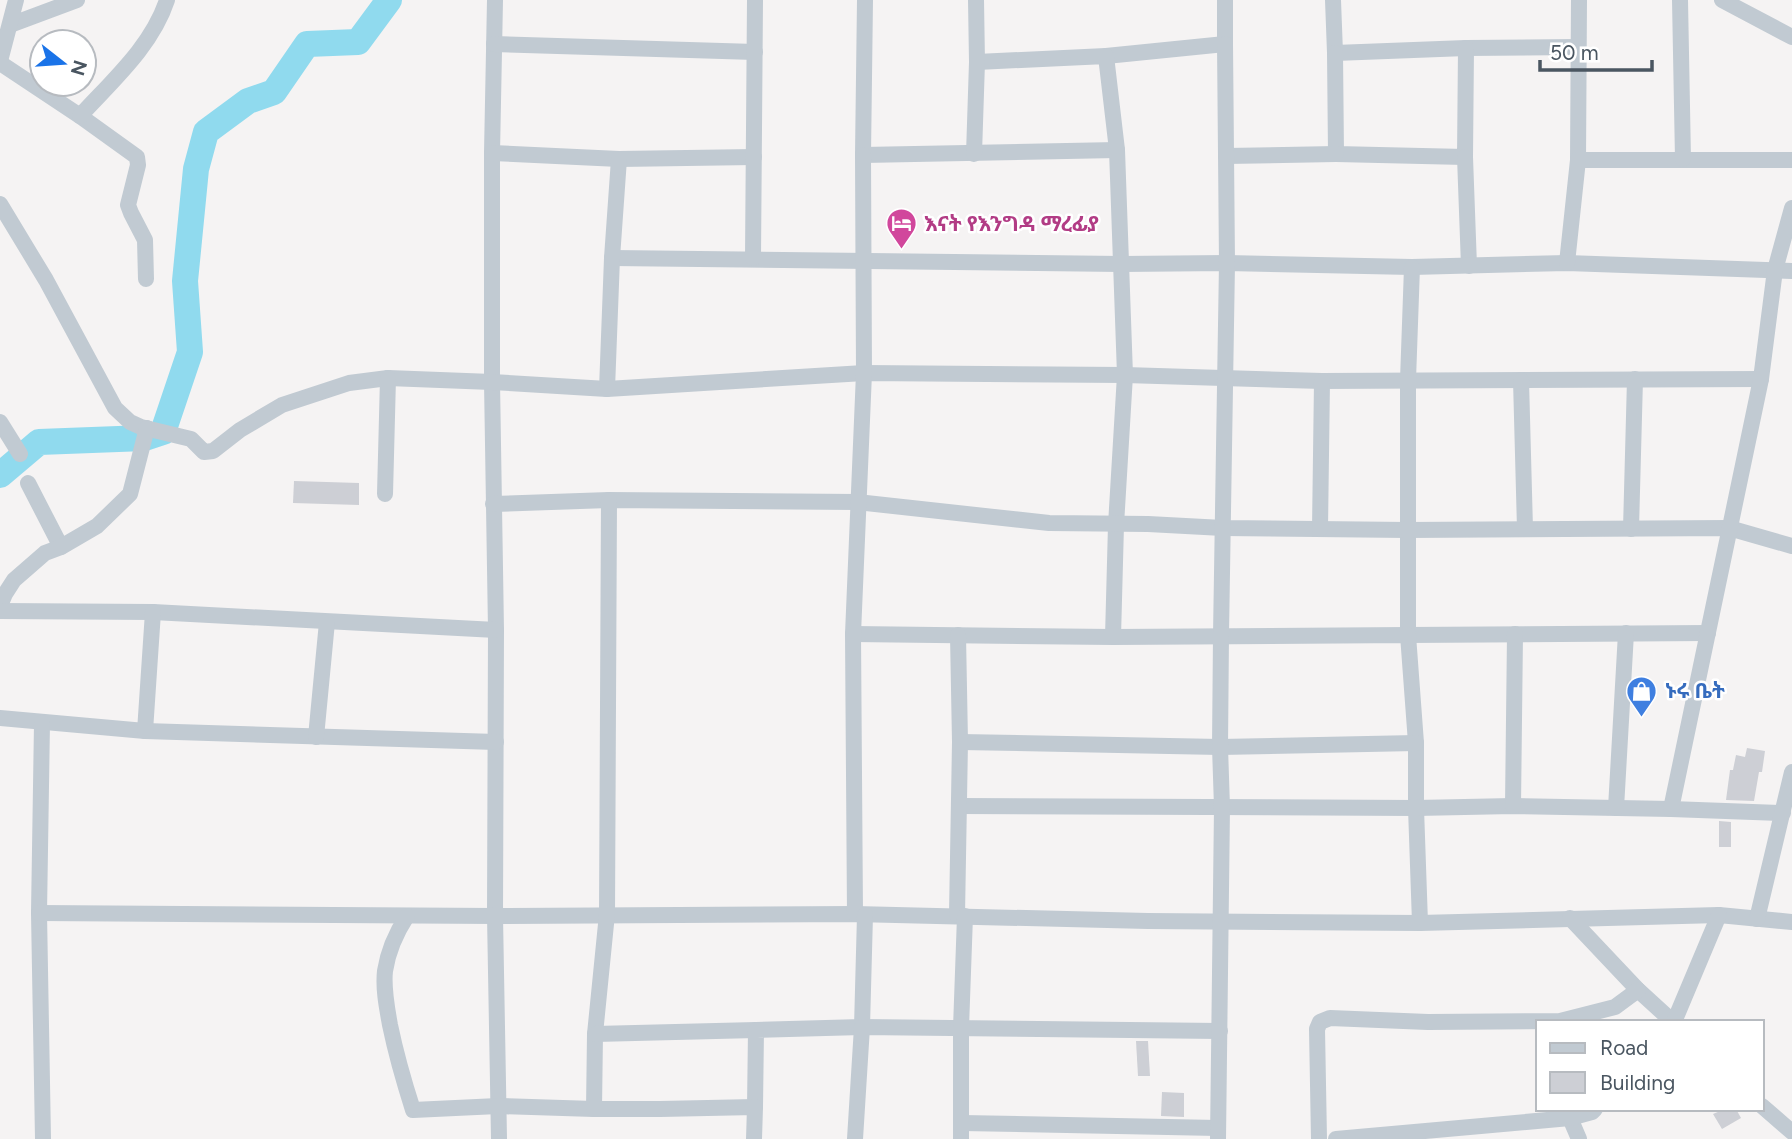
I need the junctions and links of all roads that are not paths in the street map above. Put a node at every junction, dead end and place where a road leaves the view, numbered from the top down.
1 (16, 0) edge
2 (77, 0) edge
3 (167, 0) edge
4 (495, 0) edge
5 (755, 0) edge
6 (865, 0) edge
7 (976, 0) edge
8 (1225, 0) edge
9 (1333, 0) edge
10 (1579, 0) edge
11 (1681, 0) edge
12 (1722, 0) edge
13 (10, 25) junction
14 (1792, 37) edge
15 (494, 44) junction
16 (1225, 44) junction
17 (1578, 47) junction
18 (1466, 48) junction
19 (755, 52) junction
20 (1335, 53) junction
21 (1, 54) edge
22 (1106, 56) junction
23 (977, 62) junction
24 (80, 116) junction
25 (1117, 150) junction
26 (492, 153) junction
27 (1336, 153) junction
28 (974, 154) junction
29 (863, 155) junction
30 (1226, 156) junction
31 (754, 157) junction
32 (1465, 157) junction
33 (619, 159) junction
34 (1683, 159) junction
35 (1578, 160) junction
36 (1792, 160) edge
37 (0, 204) edge
38 (1792, 208) edge
39 (612, 258) junction
40 (753, 258) junction
41 (863, 261) junction
42 (1227, 263) junction
43 (1121, 264) junction
44 (1567, 264) junction
45 (1469, 266) junction
46 (1412, 267) junction
47 (1775, 270) junction
48 (1792, 271) edge
49 (146, 279) dead end
50 (864, 373) junction
51 (1125, 375) junction
52 (1225, 377) junction
53 (388, 379) junction
54 (1635, 379) junction
55 (1761, 379) junction
56 (1408, 380) junction
57 (1521, 380) junction
58 (1322, 381) junction
59 (492, 382) junction
60 (607, 389) junction
61 (0, 422) edge
62 (148, 428) junction
63 (20, 454) dead end
64 (28, 483) dead end
65 (385, 494) dead end
66 (609, 500) junction
67 (857, 502) junction
68 (493, 504) junction
69 (1116, 525) junction
70 (1223, 528) junction
71 (1730, 528) junction
72 (1320, 529) junction
73 (1525, 529) junction
74 (1631, 529) junction
75 (1407, 530) junction
76 (1792, 546) edge
77 (61, 547) junction
78 (0, 608) edge
79 (153, 612) junction
80 (327, 622) junction
81 (496, 630) junction
82 (1626, 633) junction
83 (1708, 633) junction
84 (853, 634) junction
85 (1515, 634) junction
86 (958, 635) junction
87 (1221, 635) junction
88 (1408, 635) junction
89 (1113, 637) junction
90 (0, 718) edge
91 (42, 723) junction
92 (145, 731) junction
93 (316, 737) junction
94 (496, 742) junction
95 (960, 743) junction
96 (1416, 743) junction
97 (1220, 747) junction
98 (1792, 772) edge
99 (959, 806) junction
100 (1513, 806) junction
101 (1222, 807) junction
102 (1416, 808) junction
103 (1616, 808) junction
104 (1671, 809) junction
105 (1783, 813) junction
106 (39, 913) junction
107 (607, 915) junction
108 (860, 915) junction
109 (1718, 915) junction
110 (407, 916) junction
111 (495, 916) junction
112 (961, 916) junction
113 (1570, 918) junction
114 (1757, 919) junction
115 (1220, 922) junction
116 (1792, 922) edge
117 (1420, 923) junction
118 (1638, 990) junction
119 (1564, 1020) edge
120 (1672, 1020) edge
121 (1675, 1020) edge
122 (1536, 1021) edge
123 (862, 1027) junction
124 (961, 1028) junction
125 (756, 1030) junction
126 (1220, 1031) junction
127 (595, 1034) junction
128 (498, 1106) junction
129 (755, 1107) junction
130 (1764, 1108) edge
131 (594, 1109) junction
132 (1593, 1111) edge
133 (1570, 1118) junction
134 (961, 1131) edge
135 (1792, 1132) edge
136 (1218, 1134) edge
137 (43, 1139) edge
138 (499, 1139) edge
139 (754, 1139) edge
140 (855, 1139) edge
141 (1319, 1139) edge
142 (1336, 1139) edge
143 (1579, 1139) edge

1 - 13 street
2 - 13 street
3 - 24 street
4 - 15 street
5 - 19 street
6 - 29 street
7 - 23 street
8 - 16 street
9 - 20 street
10 - 17 street
11 - 34 street
12 - 14 street
13 - 21 street
15 - 19 street
15 - 26 street
16 - 22 street
16 - 30 street
17 - 18 street
17 - 35 street
18 - 20 street
18 - 32 street
19 - 31 street
20 - 27 street
21 - 24 street
22 - 23 street
22 - 25 street
23 - 28 street
24 - 49 street
25 - 28 street
25 - 43 street
26 - 33 street
26 - 59 street
27 - 30 street
27 - 32 street
28 - 29 street
29 - 41 street
30 - 42 street
31 - 33 street
31 - 40 street
32 - 45 street
33 - 39 street
34 - 35 street
34 - 36 street
35 - 44 street
37 - 62 street
38 - 47 street
39 - 40 street
39 - 60 street
40 - 41 street
41 - 43 street
41 - 50 street
42 - 43 street
42 - 46 street
42 - 52 street
43 - 51 street
44 - 45 street
44 - 47 street
45 - 46 street
46 - 56 street
47 - 48 street
47 - 55 street
50 - 51 street
50 - 60 street
50 - 67 street
51 - 52 street
51 - 69 street
52 - 58 street
52 - 70 street
53 - 59 street
53 - 62 street
53 - 65 street
54 - 55 street
54 - 57 street
54 - 74 street
55 - 71 street
56 - 57 street
56 - 58 street
56 - 75 street
57 - 73 street
58 - 72 street
59 - 60 street
59 - 68 street
61 - 63 street
62 - 77 street
64 - 77 street
66 - 67 street
66 - 68 street
66 - 107 street
67 - 69 street
67 - 84 street
68 - 81 street
69 - 70 street
69 - 89 street
70 - 72 street
70 - 87 street
71 - 74 street
71 - 76 street
71 - 83 street
72 - 75 street
73 - 74 street
73 - 75 street
75 - 88 street
77 - 78 street
78 - 79 street
79 - 80 street
79 - 92 street
80 - 81 street
80 - 93 street
81 - 94 street
82 - 83 street
82 - 85 street
82 - 103 street
83 - 104 street
84 - 86 street
84 - 108 street
85 - 88 street
85 - 100 street
86 - 89 street
86 - 95 street
87 - 88 street
87 - 89 street
87 - 97 street
88 - 96 street
90 - 91 street
91 - 92 street
91 - 106 street
92 - 93 street
93 - 94 street
94 - 111 street
95 - 97 street
95 - 99 street
96 - 97 street
96 - 102 street
97 - 101 street
98 - 105 street
99 - 101 street
99 - 112 street
100 - 102 street
100 - 103 street
101 - 102 street
101 - 115 street
102 - 117 street
103 - 104 street
104 - 105 street
105 - 114 street
106 - 110 street
106 - 137 street
107 - 108 street
107 - 111 street
107 - 127 street
108 - 112 street
108 - 123 street
109 - 113 street
109 - 114 street
109 - 121 street
110 - 111 street
110 - 128 street
111 - 128 street
112 - 115 street
112 - 124 street
113 - 117 street
113 - 118 street
114 - 116 street
115 - 117 street
115 - 126 street
118 - 119 street
118 - 120 street
122 - 141 street
123 - 124 street
123 - 125 street
123 - 140 street
124 - 126 street
124 - 134 street
125 - 127 street
125 - 129 street
126 - 136 street
127 - 131 street
128 - 131 street
128 - 138 street
129 - 131 street
129 - 139 street
130 - 135 street
132 - 133 street
133 - 142 street
133 - 143 street
134 - 136 street

